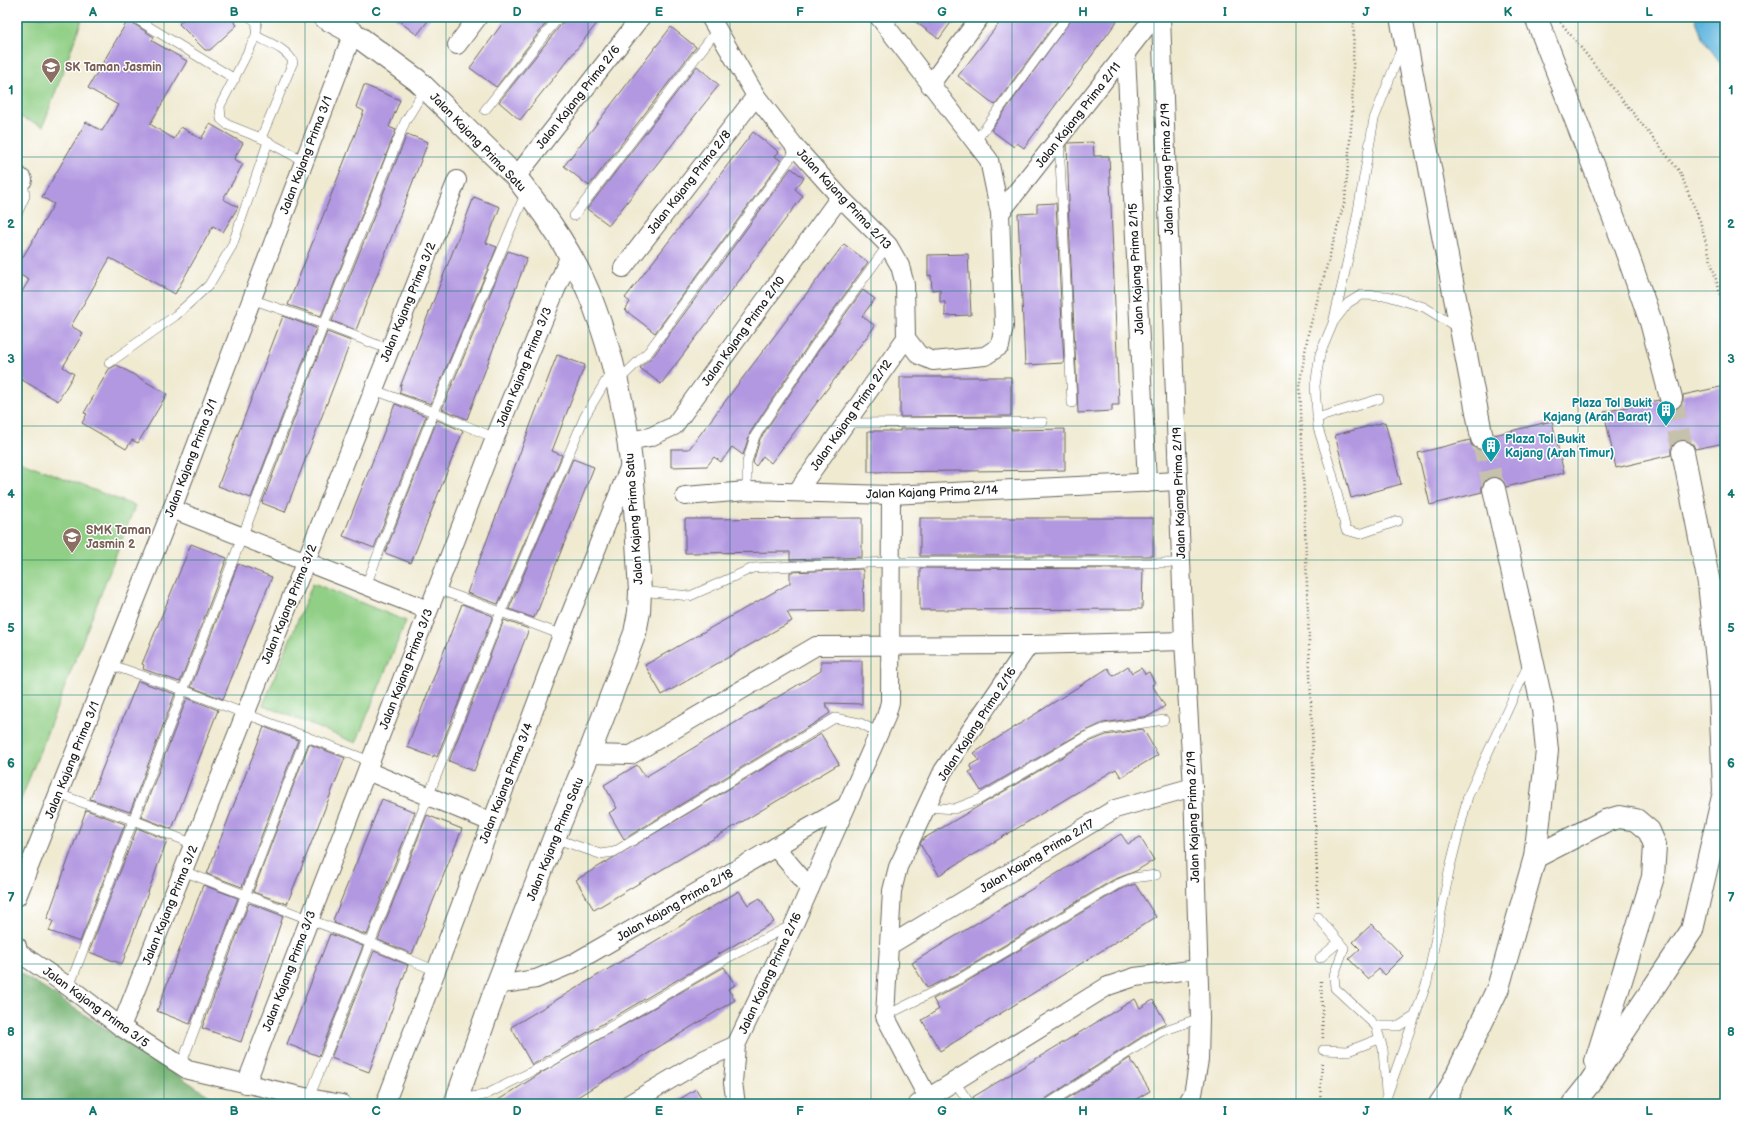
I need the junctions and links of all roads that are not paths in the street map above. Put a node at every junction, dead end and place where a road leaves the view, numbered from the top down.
1 (133, 17) edge
2 (250, 17) edge
3 (324, 17) edge
4 (478, 17) edge
5 (559, 17) edge
6 (641, 17) edge
7 (980, 17) edge
8 (1067, 17) edge
9 (1154, 17) edge
10 (1161, 17) edge
11 (1401, 17) edge
12 (1536, 17) edge
13 (886, 20) edge
14 (714, 24) edge
15 (353, 33) junction
16 (256, 36) junction
17 (1405, 40) junction
18 (457, 45) dead end
19 (1126, 54) junction
20 (235, 78) junction
21 (930, 85) junction
22 (426, 88) junction
23 (756, 96) junction
24 (485, 110) dead end
25 (1058, 139) junction
26 (264, 140) junction
27 (975, 142) junction
28 (797, 149) junction
29 (304, 161) junction
30 (20, 177) edge
31 (457, 180) dead end
32 (521, 184) junction
33 (840, 197) junction
34 (1000, 213) junction
35 (17, 214) edge
36 (574, 216) dead end
37 (888, 245) junction
38 (570, 254) junction
39 (623, 268) dead end
40 (251, 299) junction
41 (1332, 323) junction
42 (324, 324) junction
43 (1460, 329) junction
44 (906, 338) junction
45 (390, 350) junction
46 (109, 363) dead end
47 (615, 376) junction
48 (374, 390) junction
49 (1670, 398) tunnel mouth
50 (1379, 399) dead end
51 (1072, 403) dead end
52 (434, 412) junction
53 (1317, 418) junction
54 (1043, 422) dead end
55 (846, 423) junction
56 (495, 438) junction
57 (1482, 438) tunnel mouth
58 (628, 441) junction
59 (1683, 452) tunnel mouth
60 (631, 463) junction
61 (1178, 481) junction
62 (1147, 483) junction
63 (1494, 489) tunnel mouth
64 (747, 491) junction
65 (797, 492) junction
66 (891, 495) junction
67 (685, 496) dead end
68 (172, 508) junction
69 (1398, 521) dead end
70 (242, 536) junction
71 (306, 562) junction
72 (891, 562) junction
73 (1181, 563) junction
74 (366, 585) junction
75 (437, 589) junction
76 (640, 591) junction
77 (428, 610) junction
78 (501, 612) junction
79 (562, 636) junction
80 (1184, 641) junction
81 (890, 645) junction
82 (1029, 645) junction
83 (1531, 659) junction
84 (109, 664) junction
85 (183, 690) junction
86 (245, 714) junction
87 (1164, 720) dead end
88 (879, 733) junction
89 (306, 736) junction
90 (589, 754) junction
91 (368, 766) junction
92 (1193, 787) junction
93 (58, 794) junction
94 (429, 797) junction
95 (845, 807) junction
96 (927, 807) junction
97 (133, 820) junction
98 (491, 822) junction
99 (554, 838) junction
100 (194, 844) junction
101 (775, 847) junction
102 (1535, 857) junction
103 (183, 871) junction
104 (1156, 875) dead end
105 (810, 888) junction
106 (20, 889) edge
107 (245, 895) junction
108 (1318, 917) road end
109 (309, 919) junction
110 (794, 924) junction
111 (1339, 942) junction
112 (371, 943) junction
113 (890, 945) junction
114 (17, 946) edge
115 (1320, 958) road end
116 (1198, 969) junction
117 (436, 971) junction
118 (497, 985) junction
119 (69, 987) junction
120 (885, 1016) junction
121 (1415, 1016) junction
122 (1200, 1018) junction
123 (1376, 1026) junction
124 (121, 1027) junction
125 (1379, 1039) junction
126 (736, 1046) junction
127 (1323, 1050) road end
128 (180, 1065) junction
129 (955, 1082) junction
130 (246, 1084) junction
131 (1589, 1084) junction
132 (456, 1101) edge
133 (923, 1101) edge
134 (1385, 1101) edge
135 (326, 1102) edge
136 (385, 1104) edge
137 (629, 1104) edge
138 (736, 1104) edge
139 (970, 1104) edge
140 (1048, 1104) edge
141 (1187, 1104) edge
142 (1440, 1104) edge
143 (1573, 1104) edge

1 - 20 lane
2 - 16 lane
3 - 15 main road, Jalan Kajang Prima Satu
4 - 18 street
5 - 24 lane
6 - 32 street, Jalan Kajang Prima 2/6
7 - 21 street
8 - 27 lane
9 - 19 street, Jalan Kajang Prima 2/11
10 - 61 street, Jalan Kajang Prima 2/19
11 - 17 main road
12 - 49 main road
13 - 21 street
14 - 23 street, Jalan Kajang Prima 2/13
14 - 36 lane
15 - 22 main road, Jalan Kajang Prima Satu
15 - 29 street, Jalan Kajang Prima 3/1
16 - 20 lane
16 - 26 lane
17 - 41 lane
17 - 43 main road
19 - 25 street, Jalan Kajang Prima 2/11
19 - 62 street, Jalan Kajang Prima 2/15
20 - 26 lane
21 - 27 street
22 - 32 main road, Jalan Kajang Prima Satu
22 - 42 lane
23 - 28 street, Jalan Kajang Prima 2/13
23 - 39 street, Jalan Kajang Prima 2/8
25 - 34 street, Jalan Kajang Prima 2/11
25 - 51 lane
26 - 29 lane
26 - 46 lane
27 - 34 street
28 - 33 street, Jalan Kajang Prima 2/13
28 - 47 lane
29 - 40 street, Jalan Kajang Prima 3/1
30 - 35 lane
31 - 45 street, Jalan Kajang Prima 3/2
32 - 38 main road, Jalan Kajang Prima Satu
32 - 52 lane
33 - 37 street, Jalan Kajang Prima 2/13
33 - 58 street, Jalan Kajang Prima 2/10
34 - 44 street
37 - 44 street, Jalan Kajang Prima 2/13
37 - 64 lane
38 - 47 main road, Jalan Kajang Prima Satu
38 - 56 street, Jalan Kajang Prima 3/3
40 - 42 lane
40 - 68 street, Jalan Kajang Prima 3/1
41 - 43 lane
41 - 53 lane
42 - 45 lane
42 - 70 lane
43 - 57 main road
44 - 55 street, Jalan Kajang Prima 2/12
45 - 48 street, Jalan Kajang Prima 3/2
47 - 58 main road, Jalan Kajang Prima Satu
47 - 78 lane
48 - 52 lane
48 - 71 street, Jalan Kajang Prima 3/2
50 - 53 lane
52 - 56 lane
52 - 74 lane
53 - 69 lane
54 - 55 lane
55 - 65 street, Jalan Kajang Prima 2/12
56 - 75 street, Jalan Kajang Prima 3/3
58 - 60 main road, Jalan Kajang Prima Satu
59 - 131 main road
60 - 76 main road, Jalan Kajang Prima Satu
60 - 79 street, Jalan Kajang Prima 3/4
61 - 62 street, Jalan Kajang Prima 2/14
61 - 73 street, Jalan Kajang Prima 2/19
62 - 66 street, Jalan Kajang Prima 2/14
63 - 83 main road
64 - 65 street, Jalan Kajang Prima 2/14
64 - 67 street, Jalan Kajang Prima 2/14
65 - 66 street, Jalan Kajang Prima 2/14
66 - 72 street, Jalan Kajang Prima 2/16
68 - 70 street
68 - 84 street, Jalan Kajang Prima 3/1
70 - 71 street
70 - 85 lane
71 - 74 street
71 - 86 street, Jalan Kajang Prima 3/2
72 - 73 lane
72 - 76 lane
72 - 81 street, Jalan Kajang Prima 2/16
73 - 80 street, Jalan Kajang Prima 2/19
74 - 77 street
75 - 77 street, Jalan Kajang Prima 3/3
75 - 78 lane
76 - 90 main road, Jalan Kajang Prima Satu
77 - 91 street, Jalan Kajang Prima 3/3
78 - 79 lane
78 - 94 lane
79 - 98 street, Jalan Kajang Prima 3/4
80 - 82 street
80 - 92 street, Jalan Kajang Prima 2/19
81 - 82 street
81 - 88 street, Jalan Kajang Prima 2/16
81 - 90 street
82 - 96 street, Jalan Kajang Prima 2/16
83 - 102 main road
83 - 121 lane
84 - 85 lane
84 - 93 street, Jalan Kajang Prima 3/1
85 - 86 lane
85 - 97 lane
86 - 89 lane
86 - 100 street, Jalan Kajang Prima 3/2
87 - 96 lane
88 - 95 street, Jalan Kajang Prima 2/16
88 - 99 lane
89 - 91 lane
89 - 107 lane
90 - 99 main road, Jalan Kajang Prima Satu
91 - 94 street
91 - 109 street, Jalan Kajang Prima 3/3
92 - 113 street, Jalan Kajang Prima 2/17
92 - 116 street, Jalan Kajang Prima 2/19
93 - 97 lane
93 - 106 street, Jalan Kajang Prima 3/1
94 - 98 street
94 - 112 lane
95 - 101 street, Jalan Kajang Prima 2/18
95 - 105 street, Jalan Kajang Prima 2/16
96 - 113 street, Jalan Kajang Prima 2/16
97 - 100 lane
97 - 119 lane
98 - 117 street, Jalan Kajang Prima 3/4
99 - 118 main road, Jalan Kajang Prima Satu
100 - 103 street, Jalan Kajang Prima 3/2
101 - 105 street
101 - 118 street, Jalan Kajang Prima 2/18
102 - 131 main road
102 - 142 main road
103 - 107 lane
103 - 124 street, Jalan Kajang Prima 3/2
104 - 120 lane
105 - 110 street, Jalan Kajang Prima 2/16
107 - 109 lane
107 - 128 lane
108 - 111 lane
109 - 112 lane
109 - 130 street, Jalan Kajang Prima 3/3
110 - 126 street, Jalan Kajang Prima 2/16
110 - 132 lane
111 - 115 lane
111 - 123 lane
112 - 117 lane
112 - 135 lane
113 - 120 street, Jalan Kajang Prima 2/16
114 - 119 street, Jalan Kajang Prima 3/5
116 - 122 street, Jalan Kajang Prima 2/19
116 - 129 street
117 - 136 street, Jalan Kajang Prima 3/4
118 - 132 main road, Jalan Kajang Prima Satu
119 - 124 street, Jalan Kajang Prima 3/5
120 - 133 street
121 - 123 lane
121 - 134 lane
122 - 140 lane
122 - 141 street, Jalan Kajang Prima 2/19
123 - 125 lane
124 - 128 street, Jalan Kajang Prima 3/5
125 - 127 lane
125 - 134 lane
126 - 137 street
126 - 138 street, Jalan Kajang Prima 2/16
128 - 130 street, Jalan Kajang Prima 3/5
129 - 133 street
129 - 139 lane
130 - 135 street, Jalan Kajang Prima 3/5
131 - 143 main road

